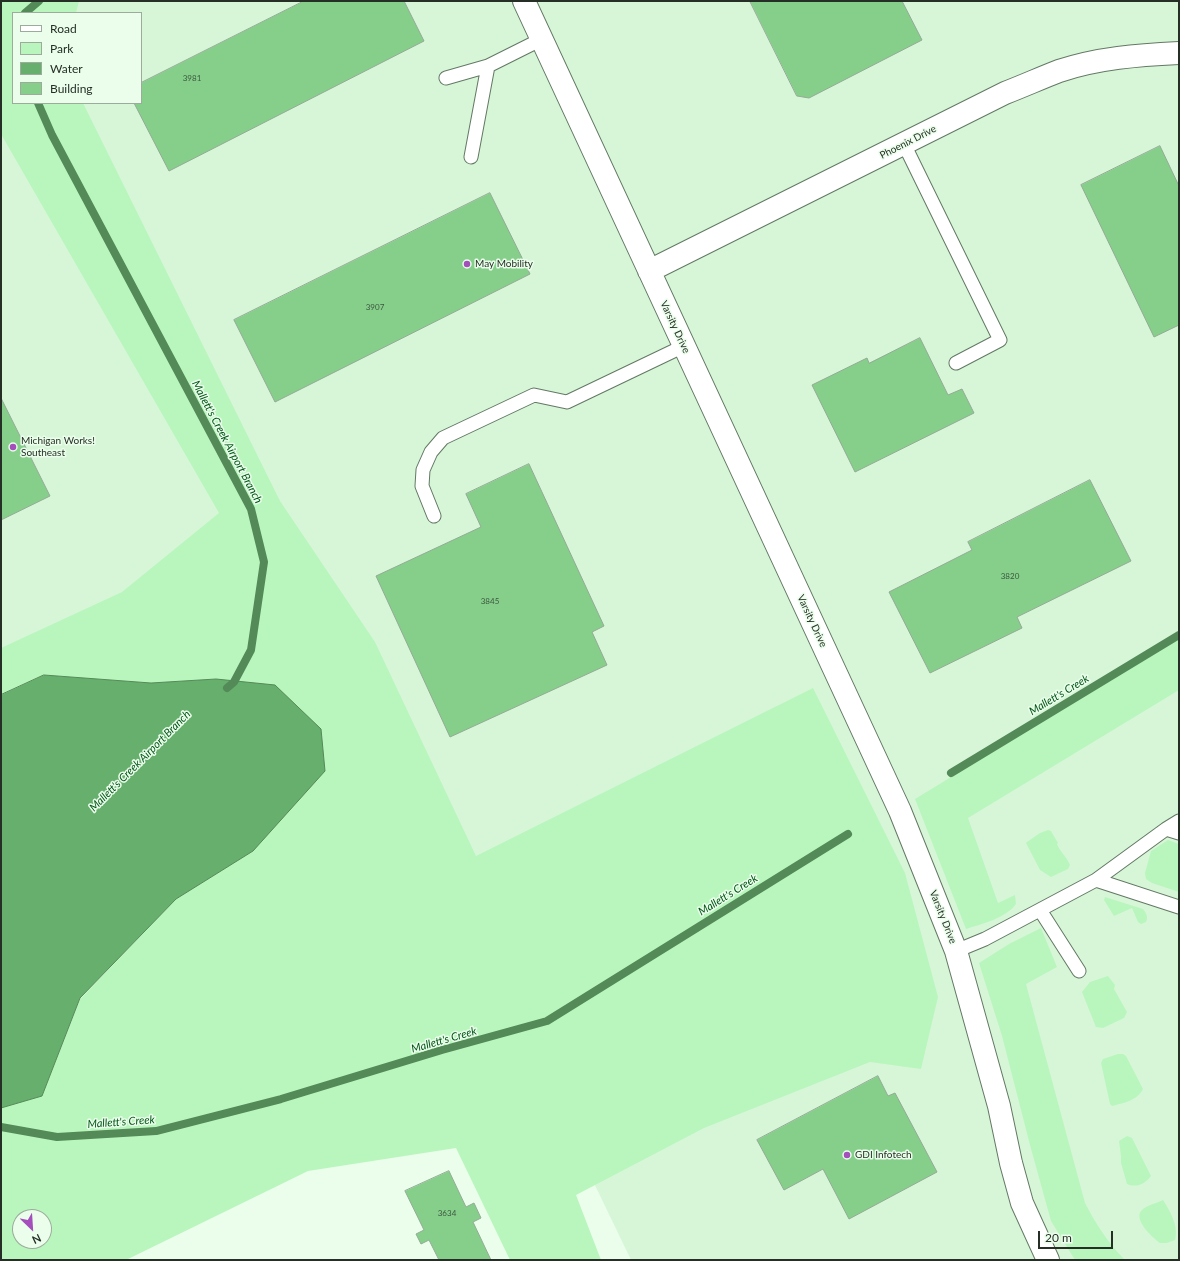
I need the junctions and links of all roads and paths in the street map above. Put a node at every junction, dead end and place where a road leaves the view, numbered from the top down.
1 (524, 1) edge
2 (542, 39) junction
3 (1179, 53) edge
4 (488, 66) junction
5 (446, 78) dead end
6 (904, 144) junction
7 (471, 157) dead end
8 (650, 271) junction
9 (684, 346) junction
10 (956, 362) dead end
11 (434, 516) dead end
12 (1179, 821) edge
13 (1166, 829) junction
14 (1179, 833) edge
15 (1096, 880) junction
16 (1179, 908) edge
17 (1040, 910) junction
18 (956, 951) junction
19 (1078, 971) dead end
20 (1048, 1260) edge

1 - 2 street, Varsity Drive
2 - 4 lane
2 - 8 street, Varsity Drive
3 - 6 street, Phoenix Drive
4 - 5 lane
4 - 7 lane
6 - 8 street, Phoenix Drive
6 - 10 lane
8 - 9 street, Varsity Drive
9 - 11 lane
9 - 18 street, Varsity Drive
12 - 13 lane
13 - 14 lane
13 - 15 lane
15 - 16 lane
15 - 17 lane
17 - 18 lane
17 - 19 lane
18 - 20 street, Varsity Drive

